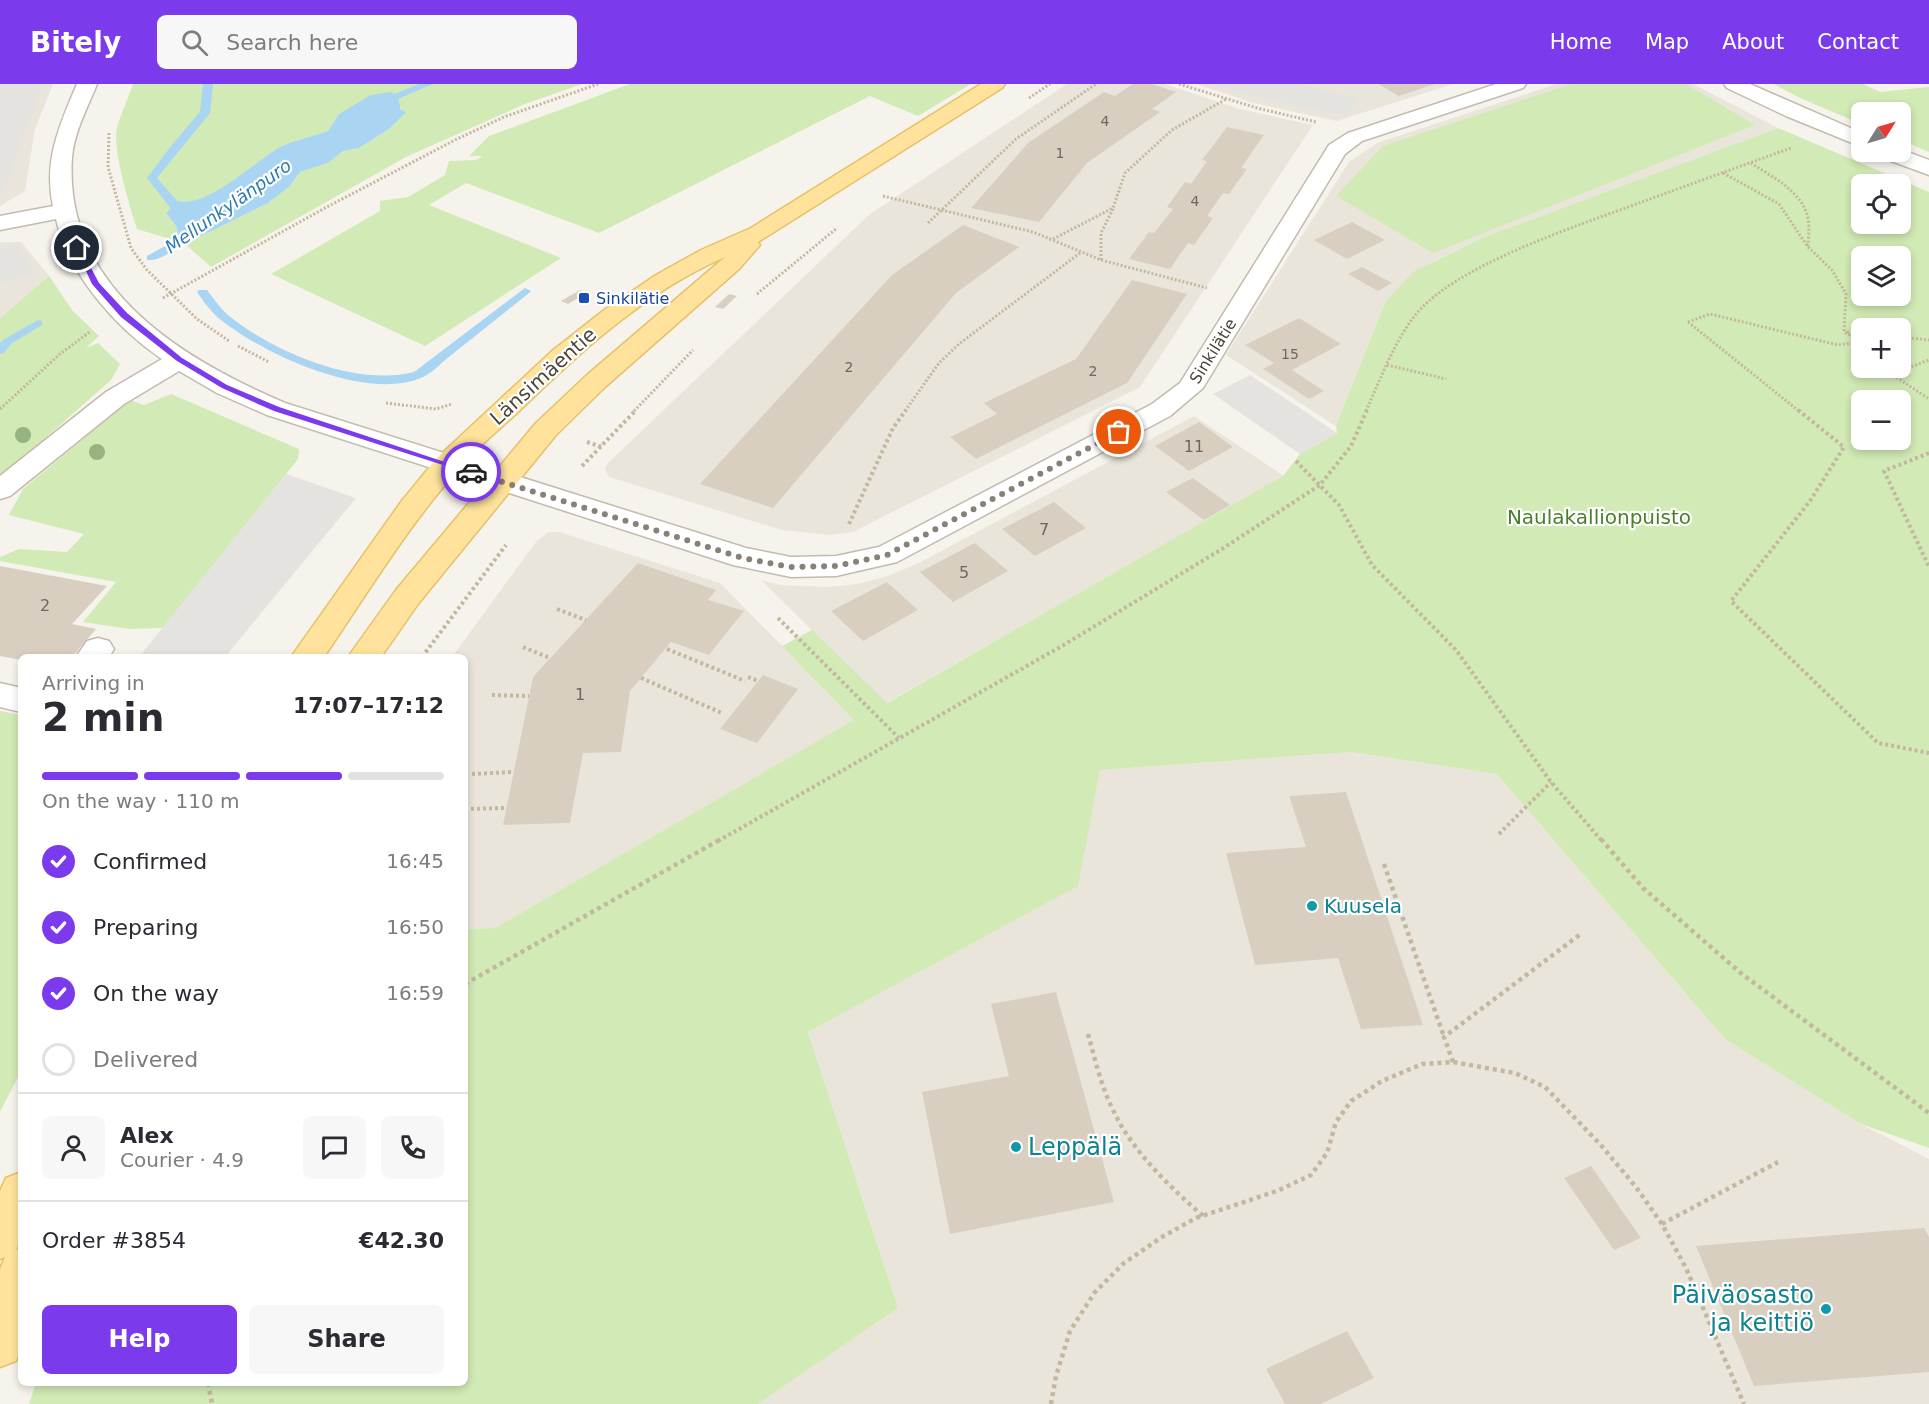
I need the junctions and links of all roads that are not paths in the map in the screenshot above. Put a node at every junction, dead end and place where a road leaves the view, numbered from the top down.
1 (87, 84) edge
2 (995, 84) edge
3 (1516, 84) edge
4 (1734, 84) edge
5 (1851, 136) edge
6 (1911, 161) edge
7 (1929, 168) edge
8 (62, 211) junction
9 (0, 223) edge
10 (759, 232) junction
11 (180, 359) junction
12 (447, 464) junction
13 (503, 482) junction
14 (0, 490) edge
15 (309, 654) edge
16 (366, 654) edge
17 (0, 695) edge
18 (18, 699) edge
19 (18, 1199) edge
20 (0, 1238) edge
21 (18, 1284) edge
22 (0, 1345) edge

1 - 8 street, Sinkilätie
2 - 10 main road, Länsimäentie
3 - 13 street, Sinkilätie
4 - 5 street
6 - 7 street
8 - 9 street
8 - 11 street, Sinkilätie
10 - 12 main road, Länsimäentie
10 - 13 main road, Länsimäentie
11 - 12 street, Sinkilätie
11 - 14 street
12 - 13 street, Sinkilätie
12 - 15 main road, Länsimäentie
13 - 16 main road, Länsimäentie
17 - 18 street
19 - 20 main road
21 - 22 main road

